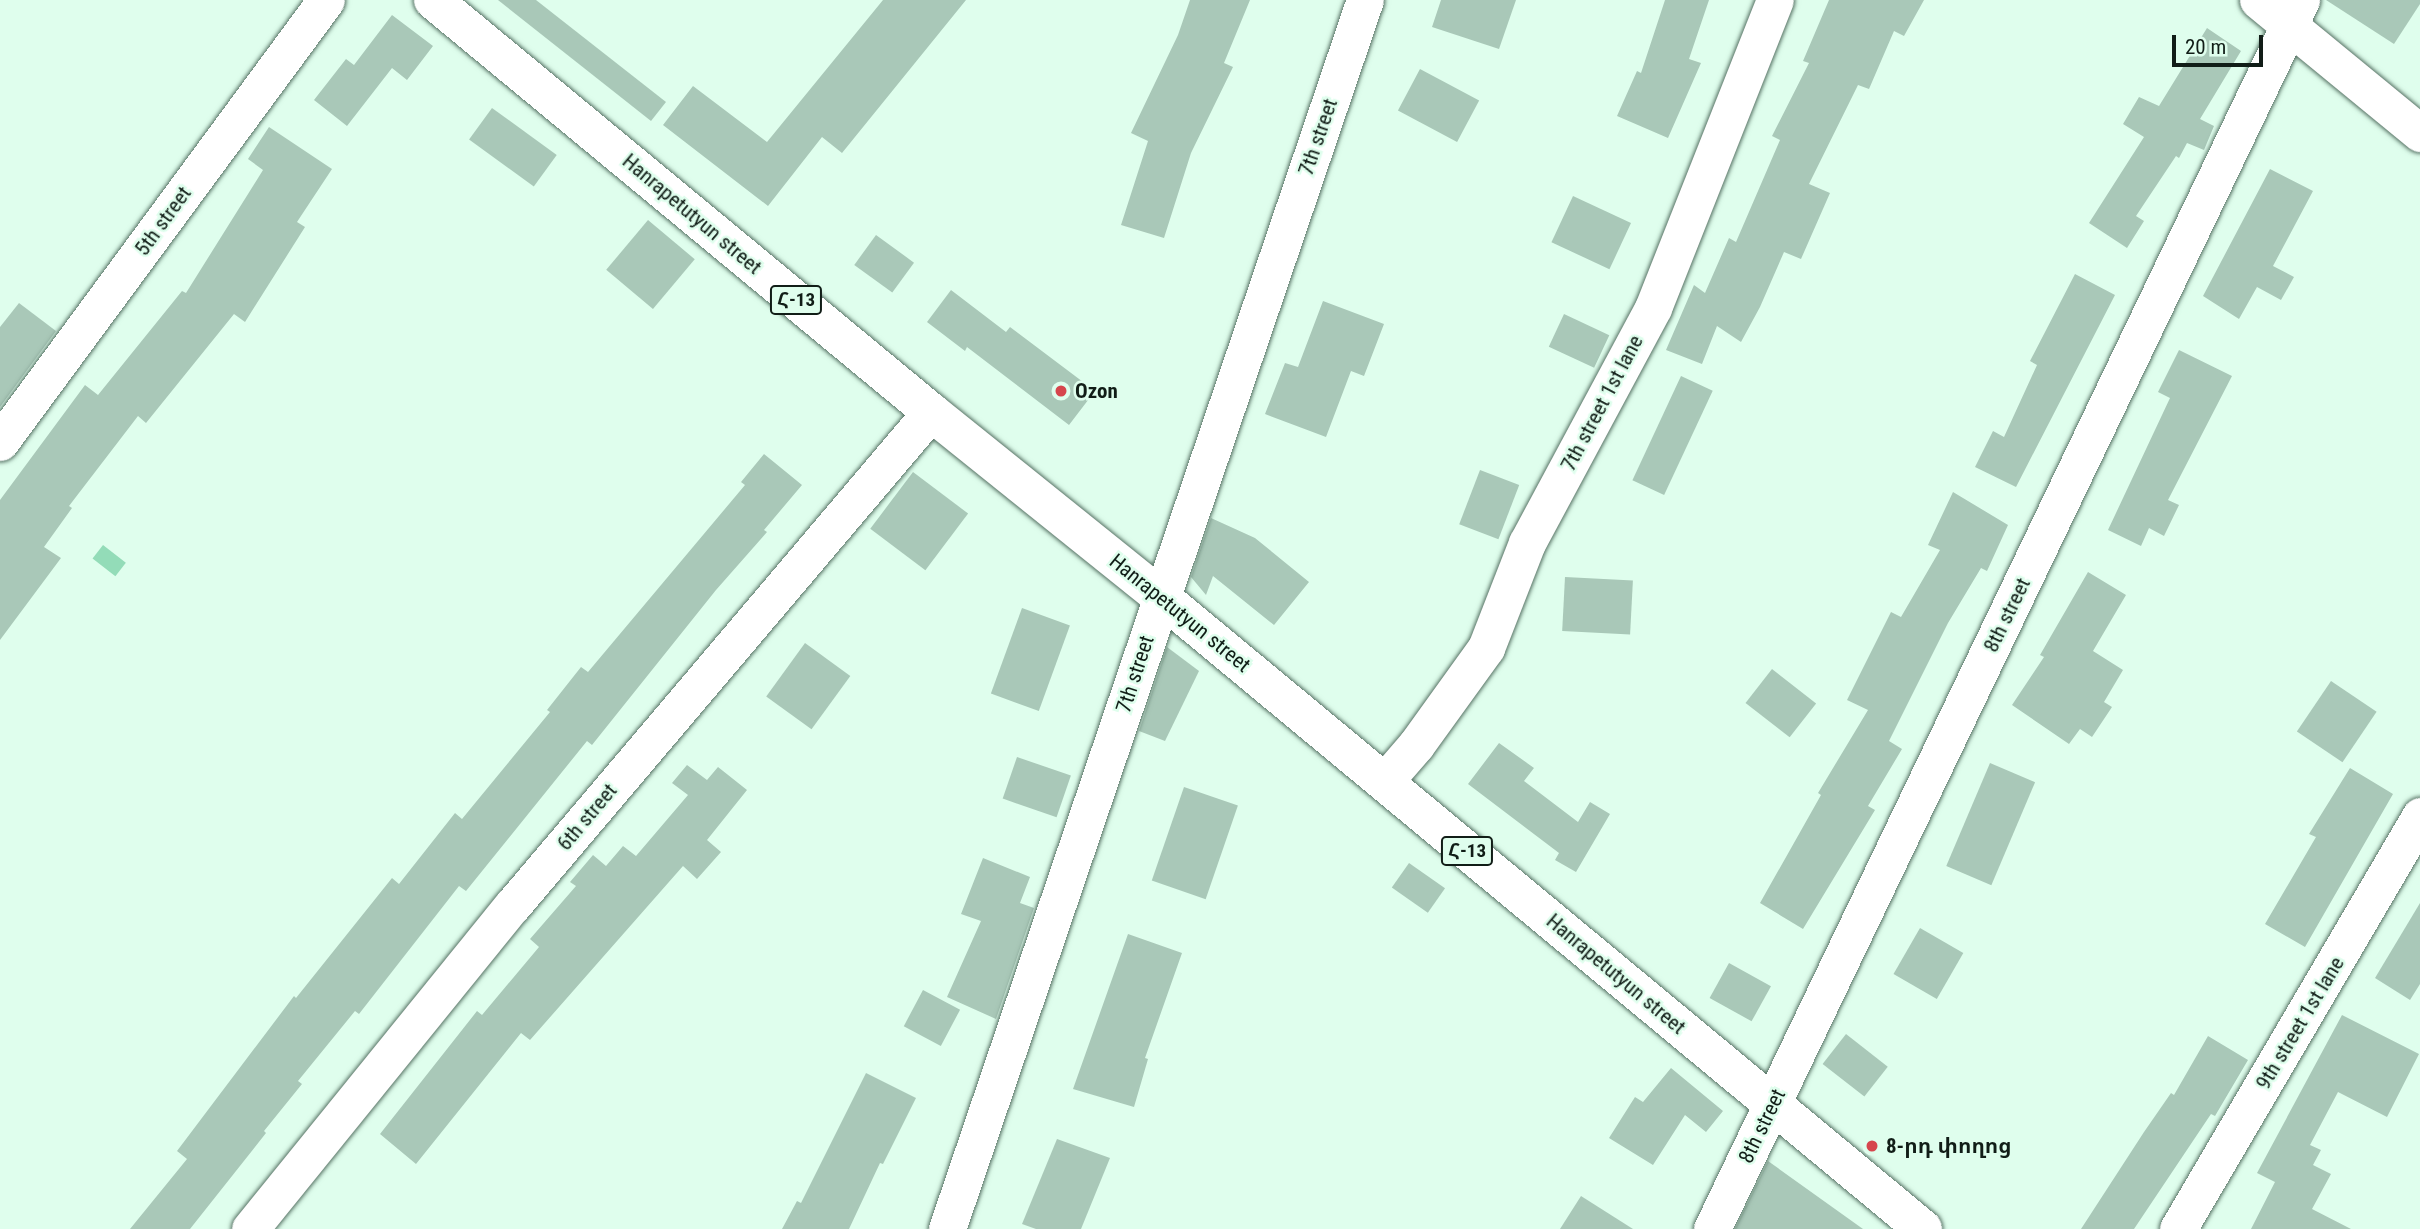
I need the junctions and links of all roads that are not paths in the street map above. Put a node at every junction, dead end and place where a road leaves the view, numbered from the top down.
1 (326, 0) edge
2 (433, 0) edge
3 (1365, 0) edge
4 (1775, 0) edge
5 (2258, 0) edge
6 (2295, 12) edge
7 (2420, 133) edge
8 (931, 412) junction
9 (0, 442) edge
10 (1161, 597) junction
11 (1384, 782) junction
12 (2420, 817) edge
13 (1773, 1105) junction
14 (250, 1229) edge
15 (947, 1229) edge
16 (1712, 1229) edge
17 (1923, 1229) edge
18 (2179, 1229) edge

1 - 9 street, 5th street
2 - 8 main road, Hanrapetutyun street / Հ-13
3 - 10 street, 7th street
4 - 11 street, 7th street 1st lane
5 - 6 street
6 - 7 street
6 - 13 street, 8th street
8 - 10 main road, Hanrapetutyun street / Հ-13
8 - 14 street, 6th street
10 - 11 main road, Hanrapetutyun street / Հ-13
10 - 15 street, 7th street
11 - 13 main road, Hanrapetutyun street / Հ-13
12 - 18 street, 9th street 1st lane
13 - 16 street, 8th street
13 - 17 main road, Hanrapetutyun street / Հ-13

